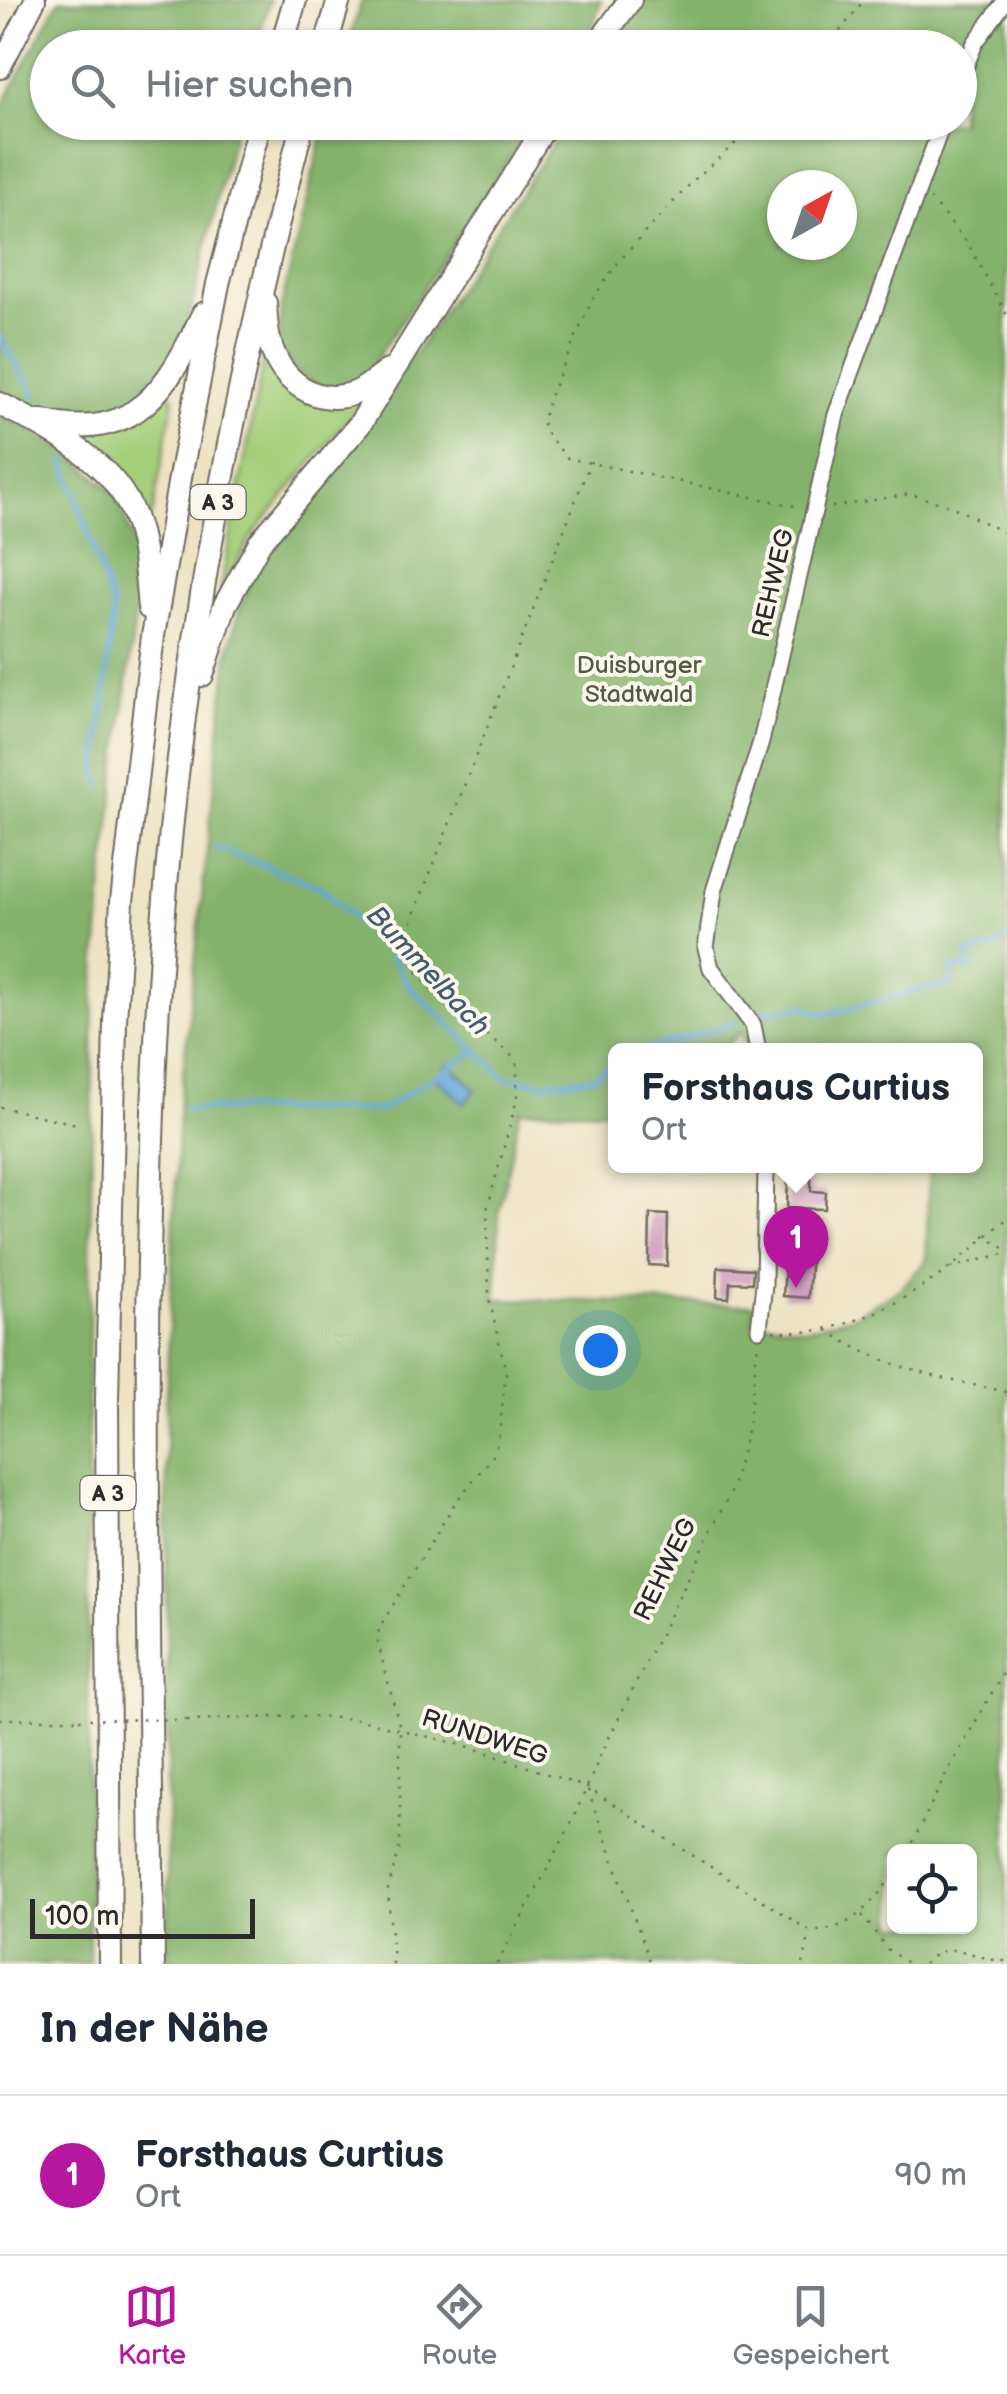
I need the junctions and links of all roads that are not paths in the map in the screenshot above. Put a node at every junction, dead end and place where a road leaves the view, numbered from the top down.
1 (36, 0) edge
2 (294, 0) edge
3 (339, 0) edge
4 (611, 0) edge
5 (630, 0) edge
6 (1006, 0) edge
7 (285, 30) edge
8 (330, 30) edge
9 (602, 30) edge
10 (608, 30) edge
11 (977, 40) edge
12 (0, 68) edge
13 (255, 140) edge
14 (298, 140) edge
15 (537, 140) edge
16 (936, 140) edge
17 (262, 281) junction
18 (218, 284) junction
19 (395, 366) junction
20 (0, 404) edge
21 (26, 417) junction
22 (153, 636) junction
23 (185, 726) junction
24 (757, 1043) edge
25 (766, 1173) edge
26 (759, 1329) road end
27 (110, 1964) edge
28 (152, 1964) edge

1 - 12 main road
2 - 7 highway
3 - 8 highway
4 - 9 highway
5 - 10 highway
6 - 11 lane
13 - 18 highway, A 3
14 - 17 highway, A 3
15 - 19 highway
16 - 24 lane, REHWEG
17 - 19 highway
17 - 23 highway, A 3
18 - 21 highway
18 - 22 highway, A 3
19 - 23 highway
20 - 21 highway
21 - 22 highway
22 - 27 highway, A 3
23 - 28 highway, A 3
25 - 26 lane

